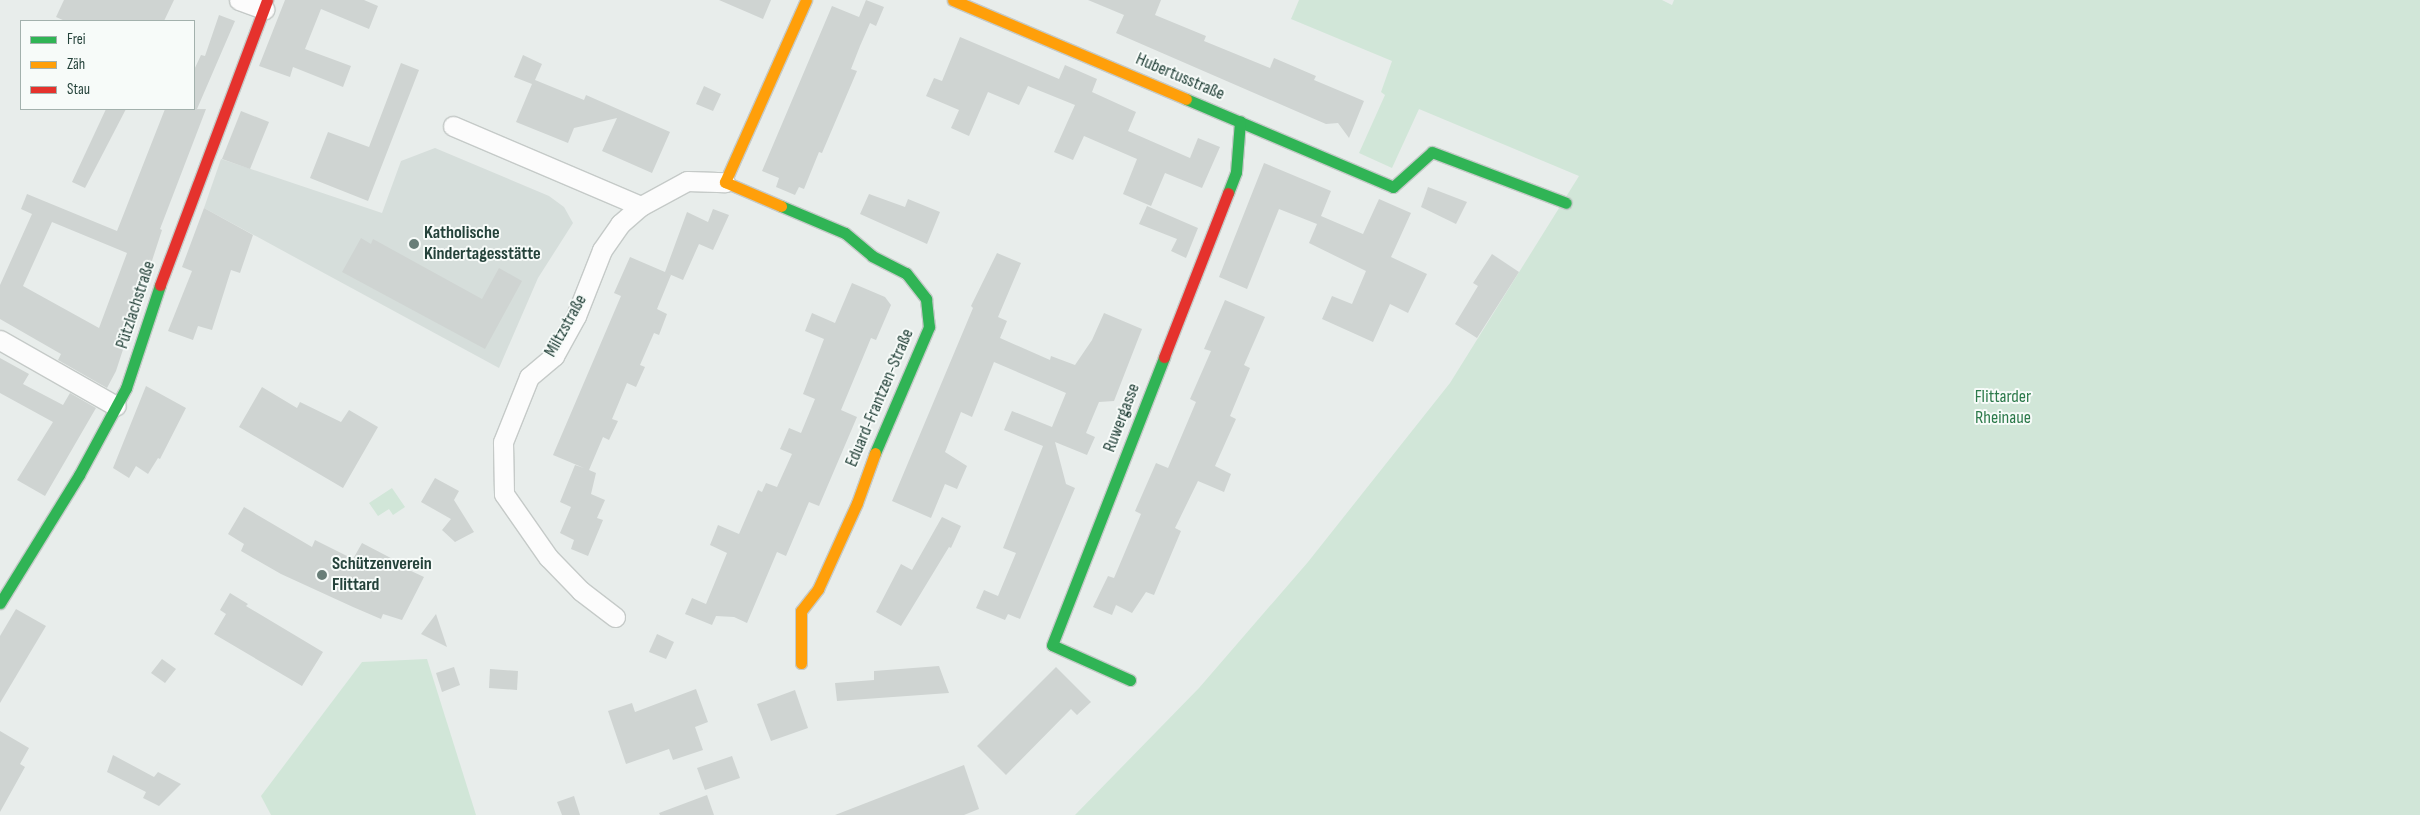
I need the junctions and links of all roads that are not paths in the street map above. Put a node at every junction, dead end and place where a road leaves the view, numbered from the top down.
1 (239, 0) edge
2 (806, 0) edge
3 (954, 0) edge
4 (266, 4) edge
5 (1240, 121) junction
6 (453, 126) dead end
7 (724, 182) junction
8 (1566, 203) dead end
9 (641, 206) junction
10 (0, 340) edge
11 (116, 406) junction
12 (0, 603) edge
13 (616, 617) dead end
14 (801, 663) dead end
15 (1130, 680) dead end

1 - 4 street
2 - 7 street
3 - 5 street, Hubertusstraße
4 - 11 street, Pützlachstraße
5 - 8 street, Hubertusstraße
5 - 15 street, Ruwergasse
6 - 9 street
7 - 9 street, Miltzstraße
7 - 14 street, Eduard-Frantzen-Straße
9 - 13 street, Miltzstraße
10 - 11 street
11 - 12 street, Pützlachstraße

